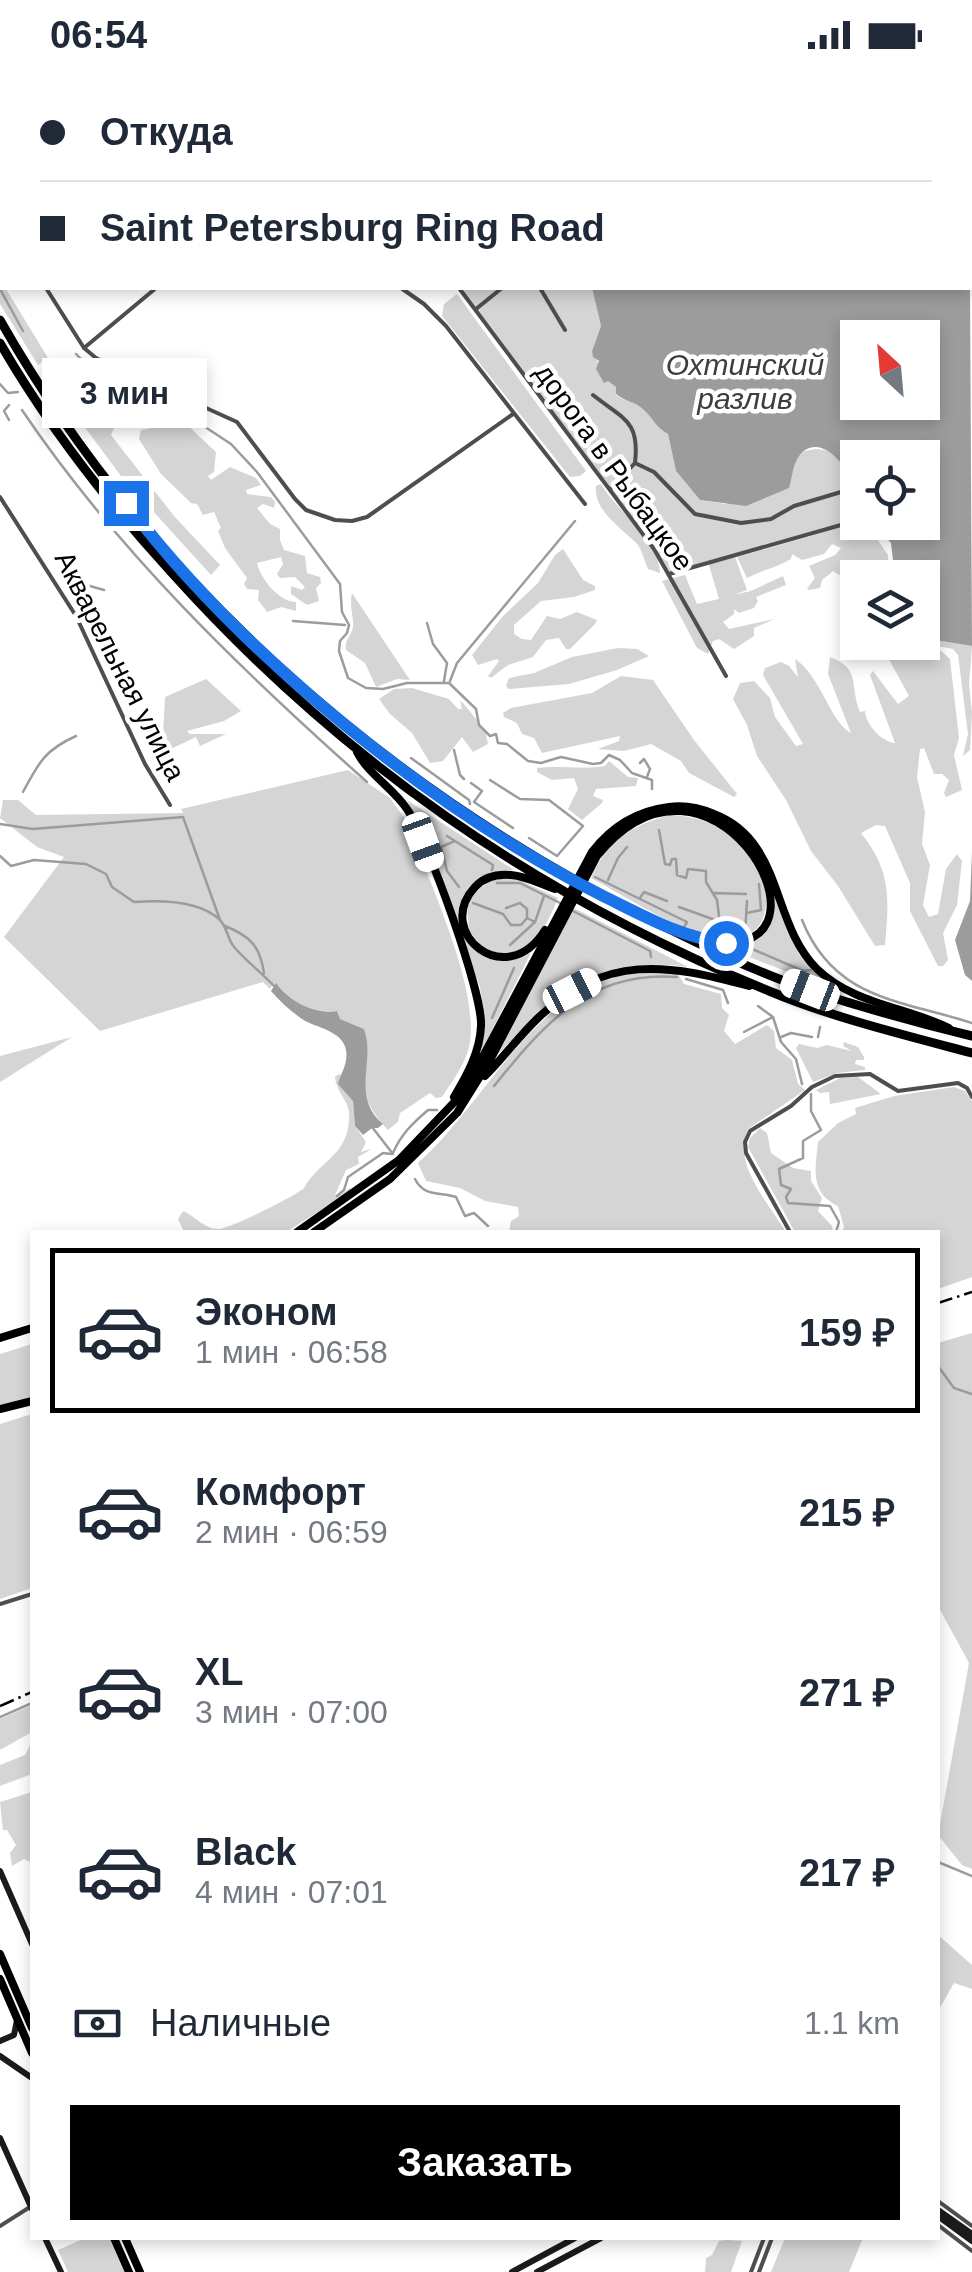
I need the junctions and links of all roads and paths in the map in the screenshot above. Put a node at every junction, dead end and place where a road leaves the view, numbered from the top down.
1 (47, 290) edge
2 (154, 290) edge
3 (404, 290) edge
4 (462, 290) edge
5 (500, 290) edge
6 (541, 290) edge
7 (476, 309) junction
8 (0, 320) edge
9 (564, 330) dead end
10 (0, 343) edge
11 (84, 348) junction
12 (592, 395) dead end
13 (513, 414) junction
14 (636, 464) junction
15 (610, 490) junction
16 (840, 492) edge
17 (0, 496) edge
18 (585, 504) dead end
19 (840, 525) edge
20 (669, 574) junction
21 (726, 676) dead end
22 (356, 752) junction
23 (170, 805) dead end
24 (588, 867) junction
25 (564, 893) junction
26 (562, 910) junction
27 (668, 929) junction
28 (770, 991) junction
29 (958, 1032) junction
30 (972, 1036) edge
31 (972, 1053) edge
32 (475, 1086) junction
33 (972, 1097) edge
34 (444, 1114) junction
35 (300, 1230) edge
36 (317, 1230) edge
37 (789, 1230) edge
38 (30, 1329) edge
39 (0, 1338) edge
40 (30, 1403) edge
41 (0, 1411) edge
42 (30, 1595) edge
43 (0, 1604) edge
44 (0, 1871) edge
45 (30, 1939) edge
46 (0, 1954) edge
47 (0, 1979) edge
48 (9, 1987) junction
49 (26, 2017) edge
50 (0, 2041) edge
51 (0, 2056) edge
52 (30, 2077) edge
53 (0, 2138) edge
54 (940, 2202) edge
55 (30, 2203) edge
56 (30, 2208) edge
57 (940, 2214) edge
58 (0, 2226) edge
59 (972, 2226) edge
60 (940, 2227) edge
61 (972, 2238) edge
62 (46, 2240) edge
63 (115, 2240) edge
64 (125, 2240) edge
65 (571, 2240) edge
66 (597, 2240) edge
67 (763, 2240) edge
68 (771, 2240) edge
69 (972, 2251) edge
70 (61, 2272) edge
71 (129, 2272) edge
72 (140, 2272) edge
73 (512, 2272) edge
74 (537, 2272) edge
75 (751, 2272) edge
76 (759, 2272) edge

1 - 11 street
2 - 11 street
3 - 13 street
4 - 7 street, дорога в Рыбацкое
5 - 7 street
6 - 9 street
7 - 15 street, дорога в Рыбацкое
8 - 27 highway
10 - 22 highway
11 - 13 street
12 - 14 street
13 - 18 street
14 - 15 street
14 - 16 street
15 - 20 street, дорога в Рыбацкое
17 - 23 street, Акварельная улица
19 - 20 street
20 - 21 street, дорога в Рыбацкое
22 - 25 highway
22 - 34 main road
24 - 26 main road
24 - 26 main road
24 - 27 main road
24 - 29 main road
25 - 26 main road
25 - 28 highway
26 - 32 main road
26 - 34 main road
27 - 29 highway
28 - 31 highway
28 - 32 main road
29 - 30 highway
32 - 36 main road
33 - 37 street
34 - 35 main road
38 - 39 main road
40 - 41 main road
42 - 43 street
44 - 45 street
46 - 48 main road
47 - 48 main road
48 - 49 main road
49 - 50 street
51 - 52 street
53 - 55 street
54 - 59 street
56 - 58 street
57 - 61 street
60 - 69 street
62 - 70 street
63 - 71 main road
64 - 72 main road
65 - 73 street
66 - 74 street
67 - 75 street
68 - 76 street

